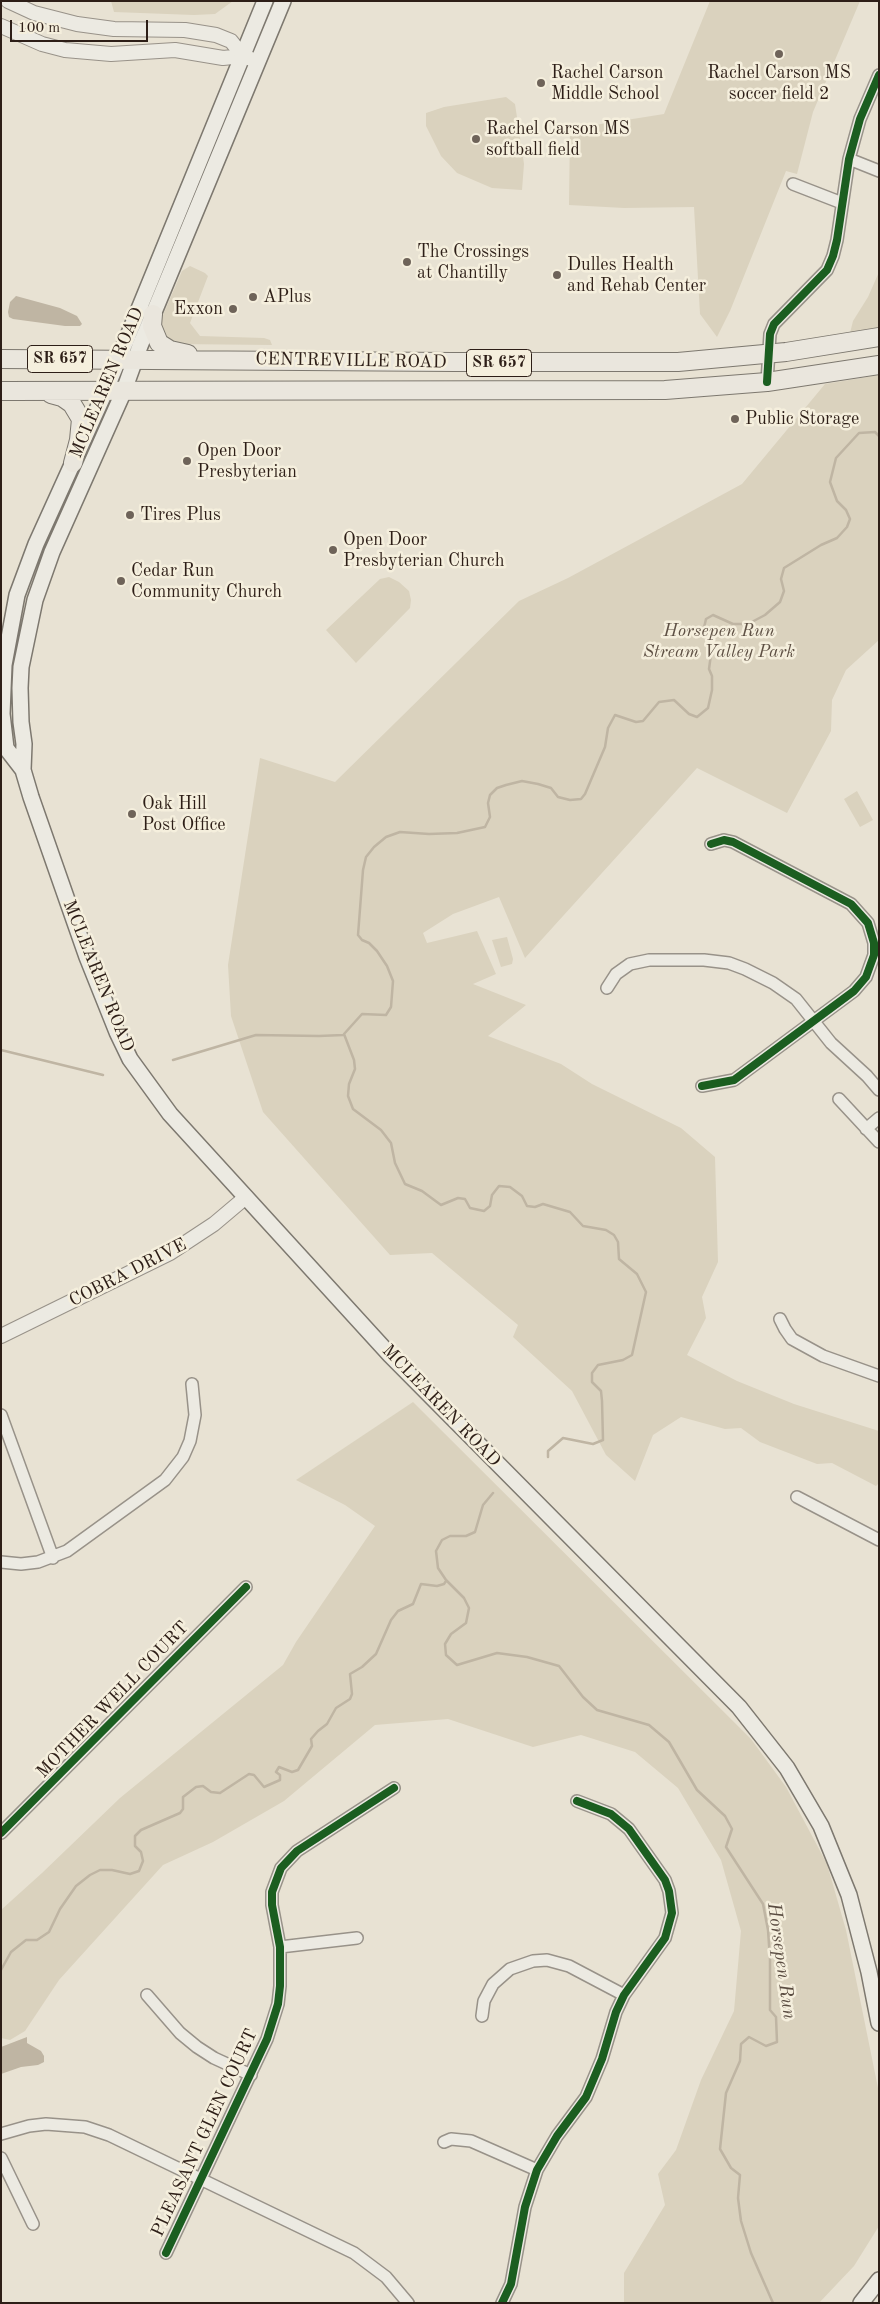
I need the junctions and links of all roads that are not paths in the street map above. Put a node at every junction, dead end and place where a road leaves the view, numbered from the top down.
1 (8, 1) edge
2 (265, 1) edge
3 (283, 1) edge
4 (1, 26) edge
5 (242, 56) junction
6 (259, 61) junction
7 (879, 75) edge
8 (849, 159) junction
9 (879, 172) edge
10 (792, 184) dead end
11 (842, 203) junction
12 (153, 314) junction
13 (879, 337) edge
14 (769, 354) junction
15 (1, 359) edge
16 (208, 359) junction
17 (126, 360) junction
18 (879, 365) edge
19 (767, 382) junction
20 (1, 392) edge
21 (40, 392) junction
22 (105, 392) junction
23 (123, 393) junction
24 (73, 463) junction
25 (23, 770) junction
26 (711, 844) dead end
27 (607, 988) dead end
28 (814, 1022) junction
29 (702, 1086) dead end
30 (879, 1090) edge
31 (839, 1099) dead end
32 (879, 1118) edge
33 (866, 1129) junction
34 (879, 1142) edge
35 (246, 1197) junction
36 (780, 1319) dead end
37 (1, 1336) edge
38 (879, 1376) edge
39 (192, 1384) dead end
40 (1, 1415) edge
41 (797, 1497) dead end
42 (879, 1540) edge
43 (52, 1558) junction
44 (1, 1562) edge
45 (246, 1587) dead end
46 (394, 1788) dead end
47 (577, 1801) dead end
48 (1, 1833) edge
49 (357, 1938) dead end
50 (280, 1947) junction
51 (624, 1994) junction
52 (147, 1995) dead end
53 (482, 2016) dead end
54 (879, 2023) edge
55 (251, 2074) junction
56 (1, 2134) edge
57 (444, 2142) dead end
58 (1, 2158) edge
59 (537, 2170) junction
60 (201, 2179) junction
61 (33, 2224) dead end
62 (166, 2253) dead end
63 (879, 2280) edge
64 (408, 2303) edge
65 (502, 2303) edge
66 (861, 2303) edge

1 - 5 street
2 - 5 main road, MCLEAREN ROAD
3 - 6 main road, MCLEAREN ROAD
4 - 5 street
5 - 6 street
5 - 17 main road, MCLEAREN ROAD
6 - 12 main road, MCLEAREN ROAD
7 - 8 street
8 - 9 street
8 - 11 street
10 - 11 street
11 - 14 street
12 - 16 main road
12 - 17 main road, MCLEAREN ROAD
13 - 14 main road, CENTREVILLE ROAD / SR 657
14 - 16 main road, CENTREVILLE ROAD / SR 657
14 - 19 street
15 - 17 main road, CENTREVILLE ROAD / SR 657
16 - 17 main road, CENTREVILLE ROAD / SR 657
17 - 22 main road, MCLEAREN ROAD
17 - 23 main road, MCLEAREN ROAD
18 - 19 main road, CENTREVILLE ROAD / SR 657
19 - 23 main road, CENTREVILLE ROAD / SR 657
20 - 21 main road, CENTREVILLE ROAD / SR 657
21 - 22 main road, CENTREVILLE ROAD / SR 657
21 - 24 main road
22 - 23 main road, CENTREVILLE ROAD / SR 657
22 - 24 main road, MCLEAREN ROAD
23 - 25 main road, MCLEAREN ROAD
24 - 25 main road, MCLEAREN ROAD
25 - 35 main road, MCLEAREN ROAD
26 - 28 street
27 - 28 street
28 - 29 street
28 - 30 street
31 - 33 street
32 - 33 street
33 - 34 street
35 - 37 street, COBRA DRIVE
35 - 54 main road, MCLEAREN ROAD
36 - 38 street
39 - 43 street
40 - 43 street
41 - 42 street
43 - 44 street
45 - 48 street, MOTHER WELL COURT
46 - 50 street, PLEASANT GLEN COURT
47 - 51 street
49 - 50 street
50 - 55 street, PLEASANT GLEN COURT
51 - 53 street
51 - 59 street
52 - 55 street
55 - 60 street, PLEASANT GLEN COURT
56 - 60 street
57 - 59 street
58 - 61 street
59 - 65 street
60 - 62 street, PLEASANT GLEN COURT
60 - 64 street
63 - 66 main road

